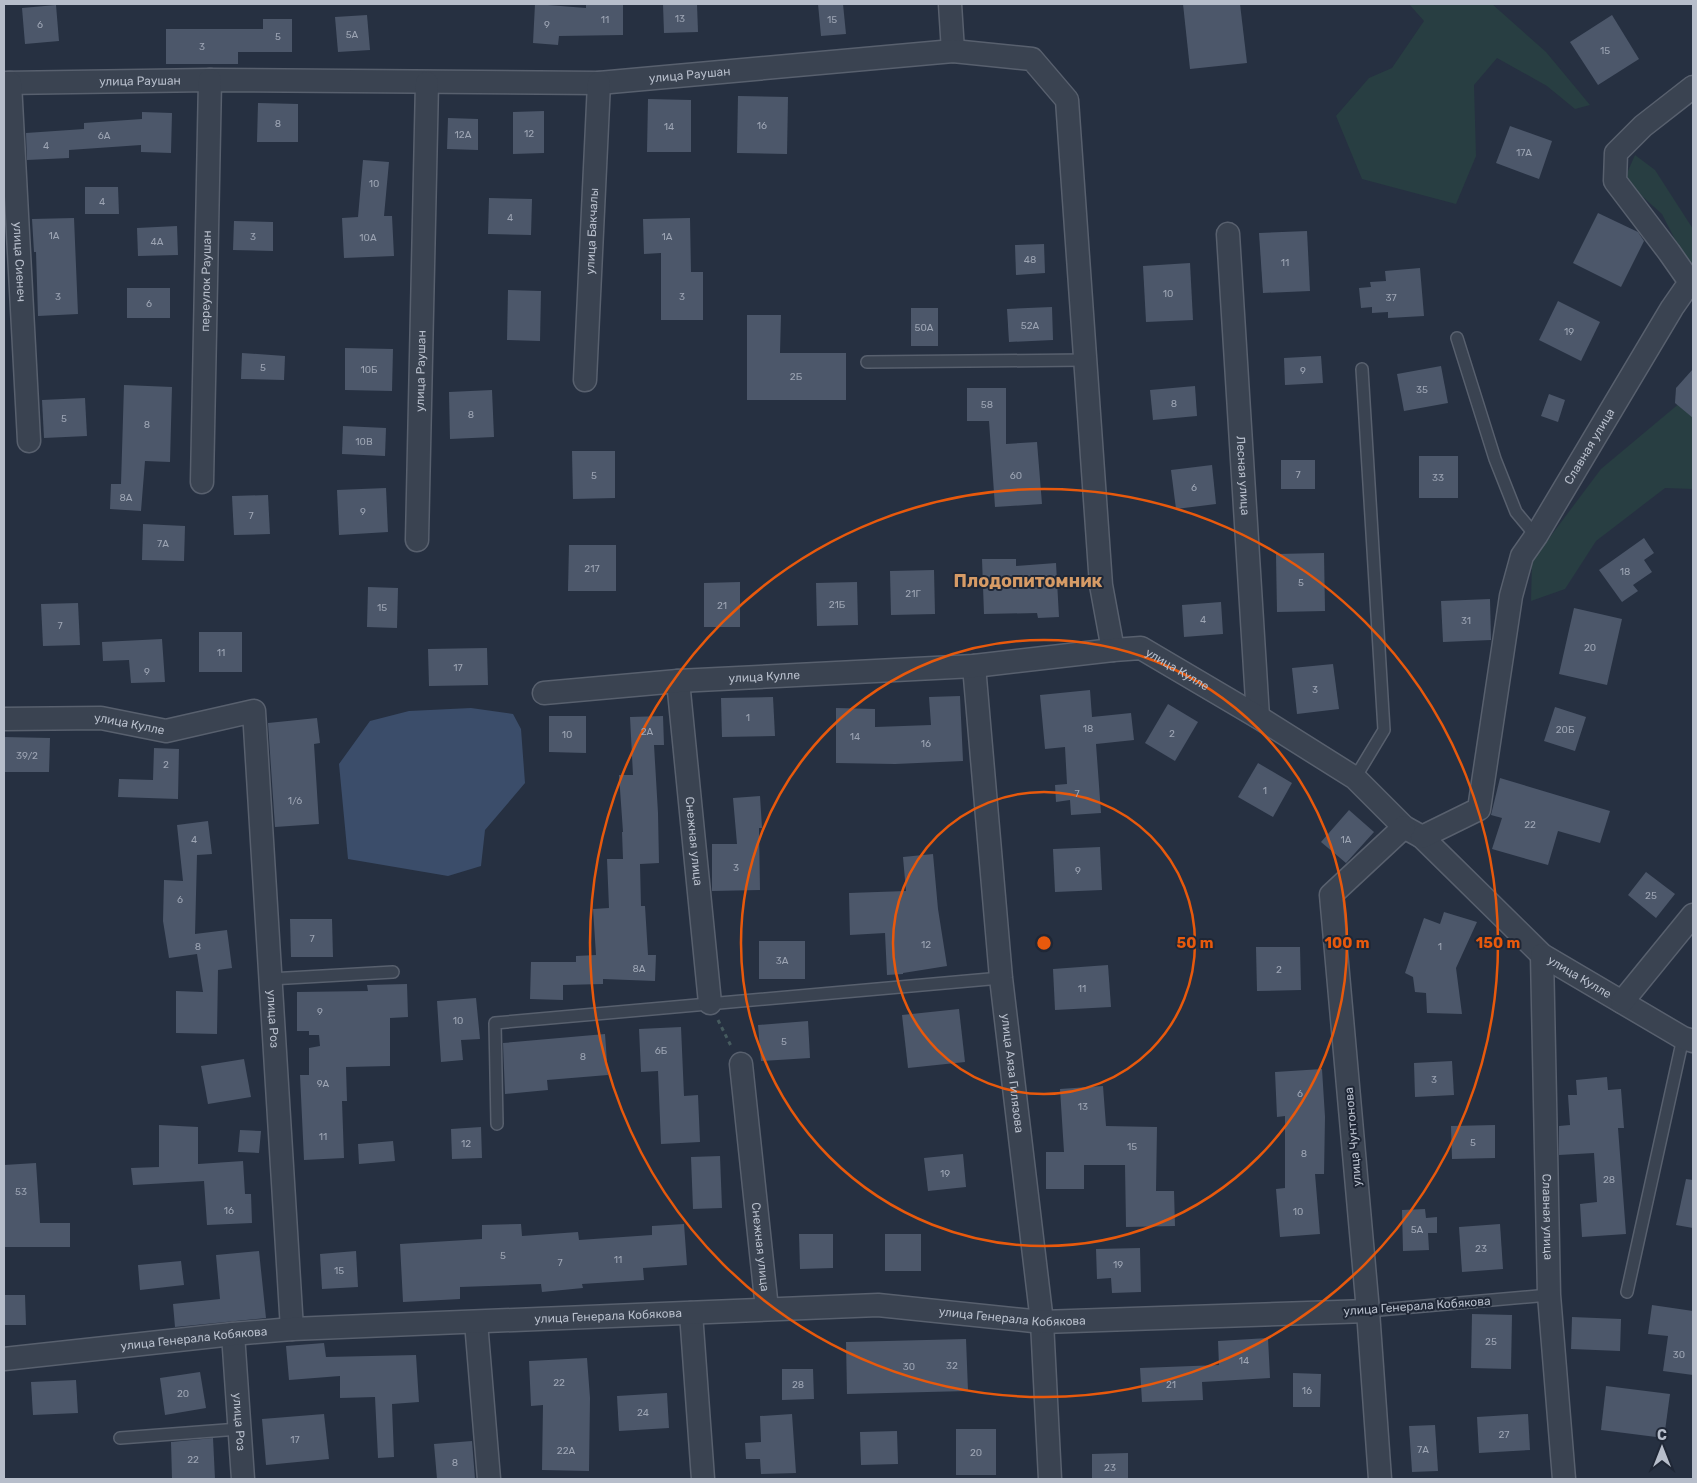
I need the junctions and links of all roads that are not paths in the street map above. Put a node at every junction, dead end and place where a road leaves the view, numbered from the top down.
1 (950, 4) edge
2 (953, 52) junction
3 (210, 80) junction
4 (7, 83) edge
5 (427, 83) junction
6 (600, 83) junction
7 (1693, 87) edge
8 (1228, 234) dead end
9 (1691, 283) edge
10 (1457, 338) dead end
11 (1085, 360) junction
12 (867, 362) dead end
13 (1362, 369) dead end
14 (585, 380) dead end
15 (29, 441) dead end
16 (202, 482) dead end
17 (1536, 536) junction
18 (416, 540) dead end
19 (1113, 650) junction
20 (974, 666) junction
21 (678, 681) junction
22 (544, 693) dead end
23 (254, 711) joint
24 (1258, 717) junction
25 (4, 718) edge
26 (1355, 778) junction
27 (1413, 832) junction
28 (1693, 914) edge
29 (1542, 956) junction
30 (393, 972) dead end
31 (1001, 978) junction
32 (270, 979) junction
33 (1622, 1002) junction
34 (710, 1003) junction
35 (1688, 1039) edge
36 (741, 1064) road end
37 (497, 1124) dead end
38 (1627, 1292) dead end
39 (1549, 1295) junction
40 (767, 1309) junction
41 (1368, 1311) junction
42 (690, 1313) junction
43 (476, 1322) junction
44 (1042, 1322) junction
45 (292, 1329) junction
46 (233, 1334) junction
47 (4, 1359) edge
48 (240, 1429) junction
49 (120, 1438) dead end
50 (243, 1479) edge
51 (489, 1479) edge
52 (703, 1479) edge
53 (1050, 1479) edge
54 (1380, 1479) edge
55 (1564, 1479) edge

1 - 2 street
2 - 6 street, улица Раушан
2 - 11 street, улица Раушан
3 - 4 street, улица Раушан
3 - 5 street, улица Раушан
3 - 16 street, переулок Раушан
4 - 15 street, улица Сиенеч
5 - 6 street, улица Раушан
5 - 18 street, улица Раушан
6 - 14 street, улица Бакчалы
7 - 9 street, Славная улица
8 - 24 street, Лесная улица
9 - 17 street, Славная улица
10 - 17 lane
11 - 12 lane
11 - 19 street, улица Раушан
13 - 26 lane
17 - 27 street, Славная улица
19 - 20 street, улица Кулле
19 - 24 street, улица Кулле
20 - 21 street, улица Кулле
20 - 31 street, улица Аяза Гилязова
21 - 22 street, улица Кулле
21 - 34 street, Снежная улица
23 - 25 street, улица Кулле
23 - 32 street, улица Роз
24 - 26 street, улица Кулле
26 - 27 street, улица Кулле
27 - 29 street, улица Кулле
27 - 41 street, улица Чунтонова
28 - 33 street
29 - 33 street, улица Кулле
29 - 39 street, Славная улица
30 - 32 lane
31 - 34 lane
31 - 44 street, улица Аяза Гилязова
32 - 45 street, улица Роз
33 - 35 street, улица Кулле
34 - 37 lane
35 - 38 lane
36 - 40 street, Снежная улица
39 - 41 lane, улица Генерала Кобякова
39 - 55 street, Славная улица
40 - 42 street, улица Генерала Кобякова
40 - 44 street, улица Генерала Кобякова
41 - 44 street, улица Генерала Кобякова
41 - 54 street, улица Чунтонова
42 - 43 street, улица Генерала Кобякова
42 - 52 street
43 - 45 street, улица Генерала Кобякова
43 - 51 street
44 - 53 street, улица Аяза Гилязова
45 - 46 street, улица Генерала Кобякова
46 - 47 street, улица Генерала Кобякова
46 - 48 street, улица Роз
48 - 49 lane
48 - 50 street, улица Роз

